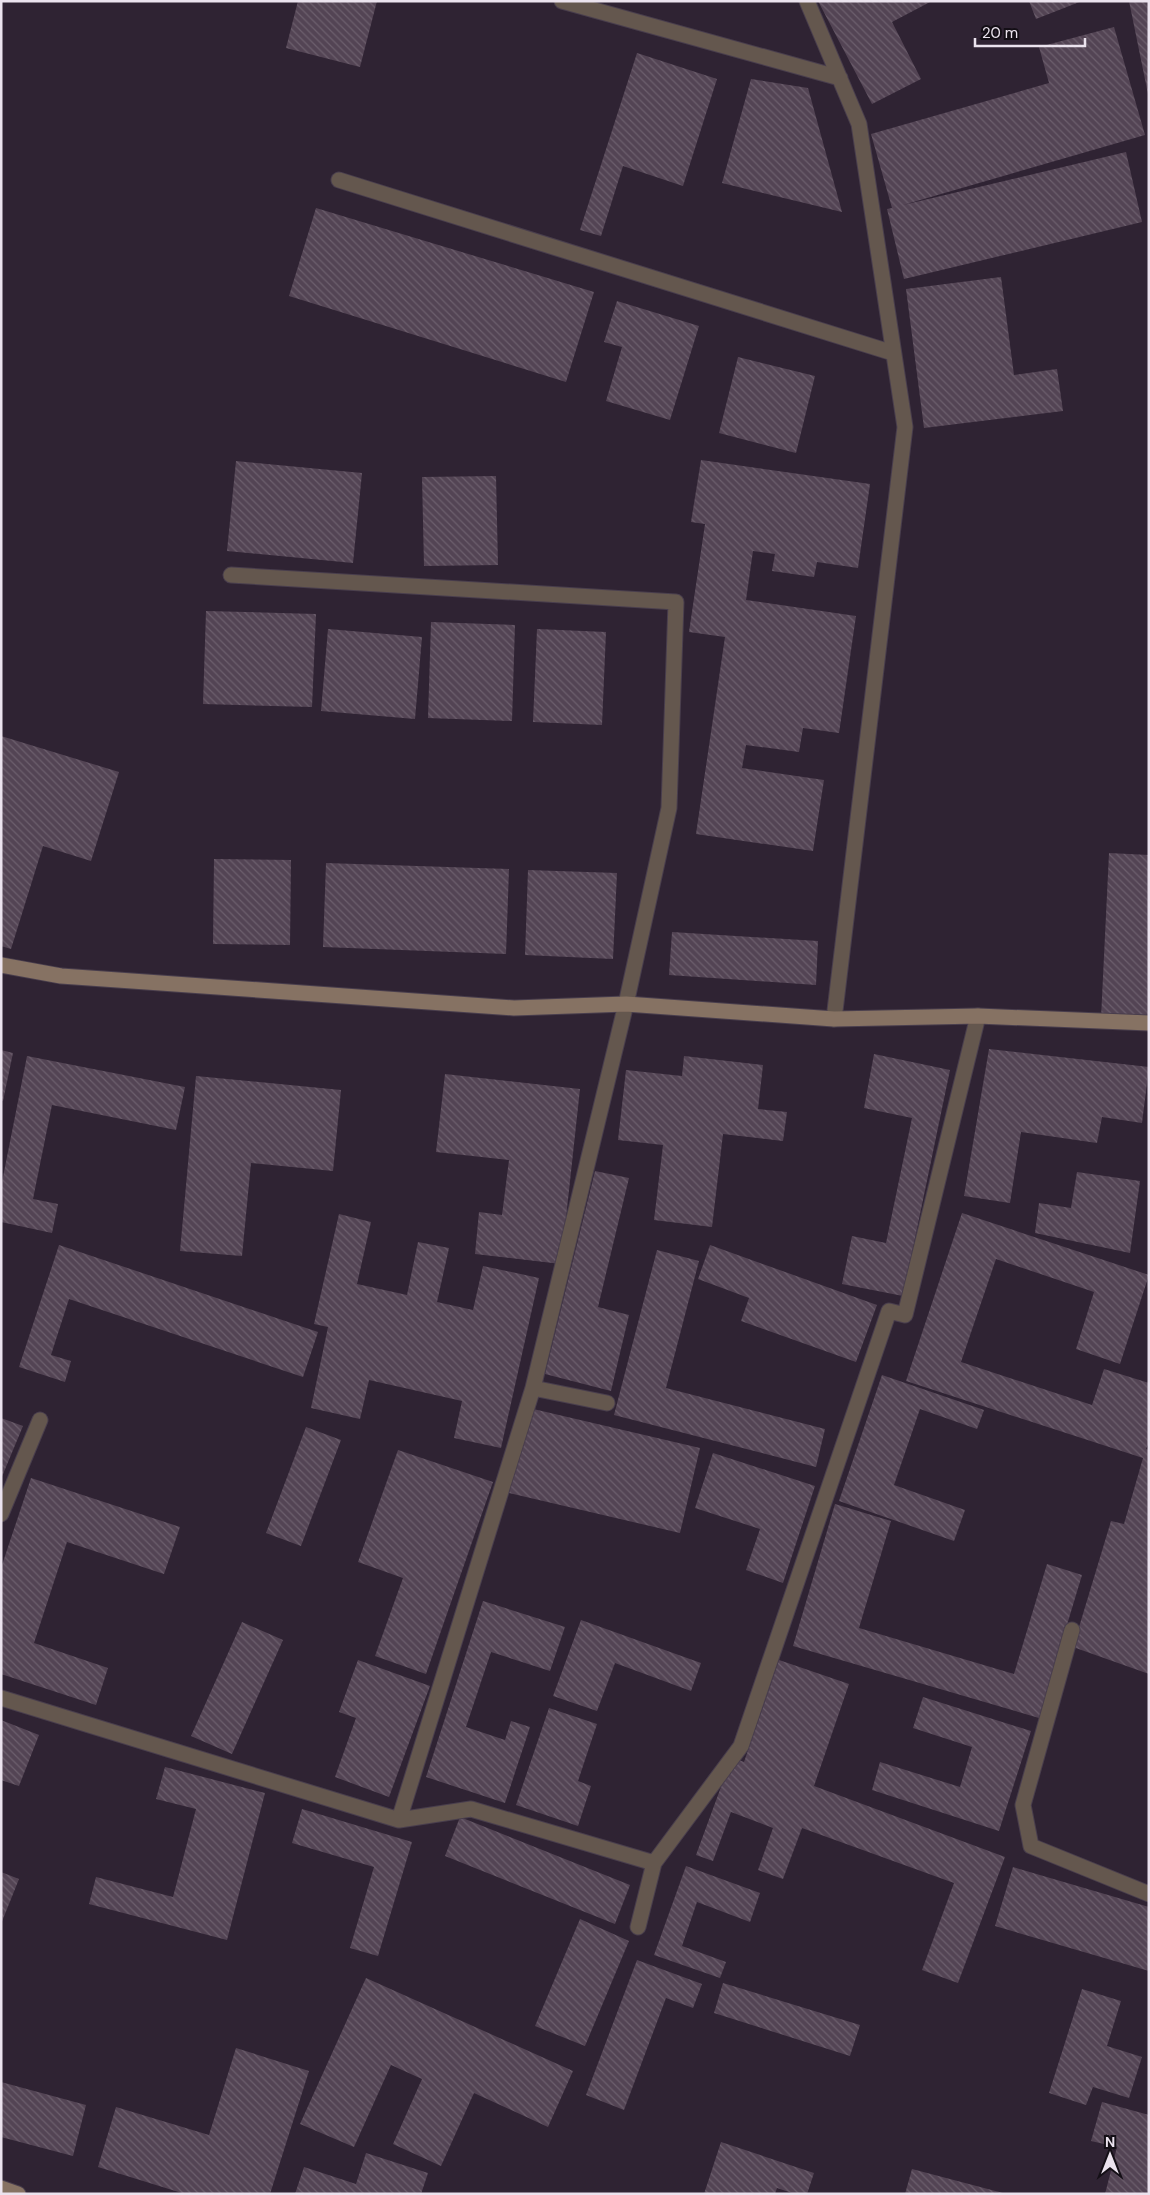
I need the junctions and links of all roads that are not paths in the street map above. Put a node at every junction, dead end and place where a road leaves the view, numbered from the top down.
1 (562, 1) edge
2 (807, 1) edge
3 (840, 78) junction
4 (339, 180) dead end
5 (893, 353) junction
6 (231, 575) dead end
7 (1, 964) edge
8 (626, 1004) junction
9 (978, 1016) junction
10 (834, 1019) junction
11 (1149, 1023) edge
12 (532, 1388) junction
13 (607, 1403) dead end
14 (40, 1420) dead end
15 (1, 1514) edge
16 (1072, 1630) dead end
17 (1, 1698) edge
18 (400, 1820) junction
19 (654, 1863) junction
20 (1149, 1894) edge
21 (638, 1927) dead end
22 (1, 2188) edge
23 (18, 2194) edge

1 - 3 street
2 - 3 street
3 - 5 street
4 - 5 street
5 - 10 street
6 - 8 street
7 - 8 street
8 - 10 street
8 - 12 street
9 - 10 street
9 - 11 street
9 - 19 street
12 - 13 street
12 - 18 street
14 - 15 street
16 - 20 street
17 - 18 street
18 - 19 street
19 - 21 street
22 - 23 street

